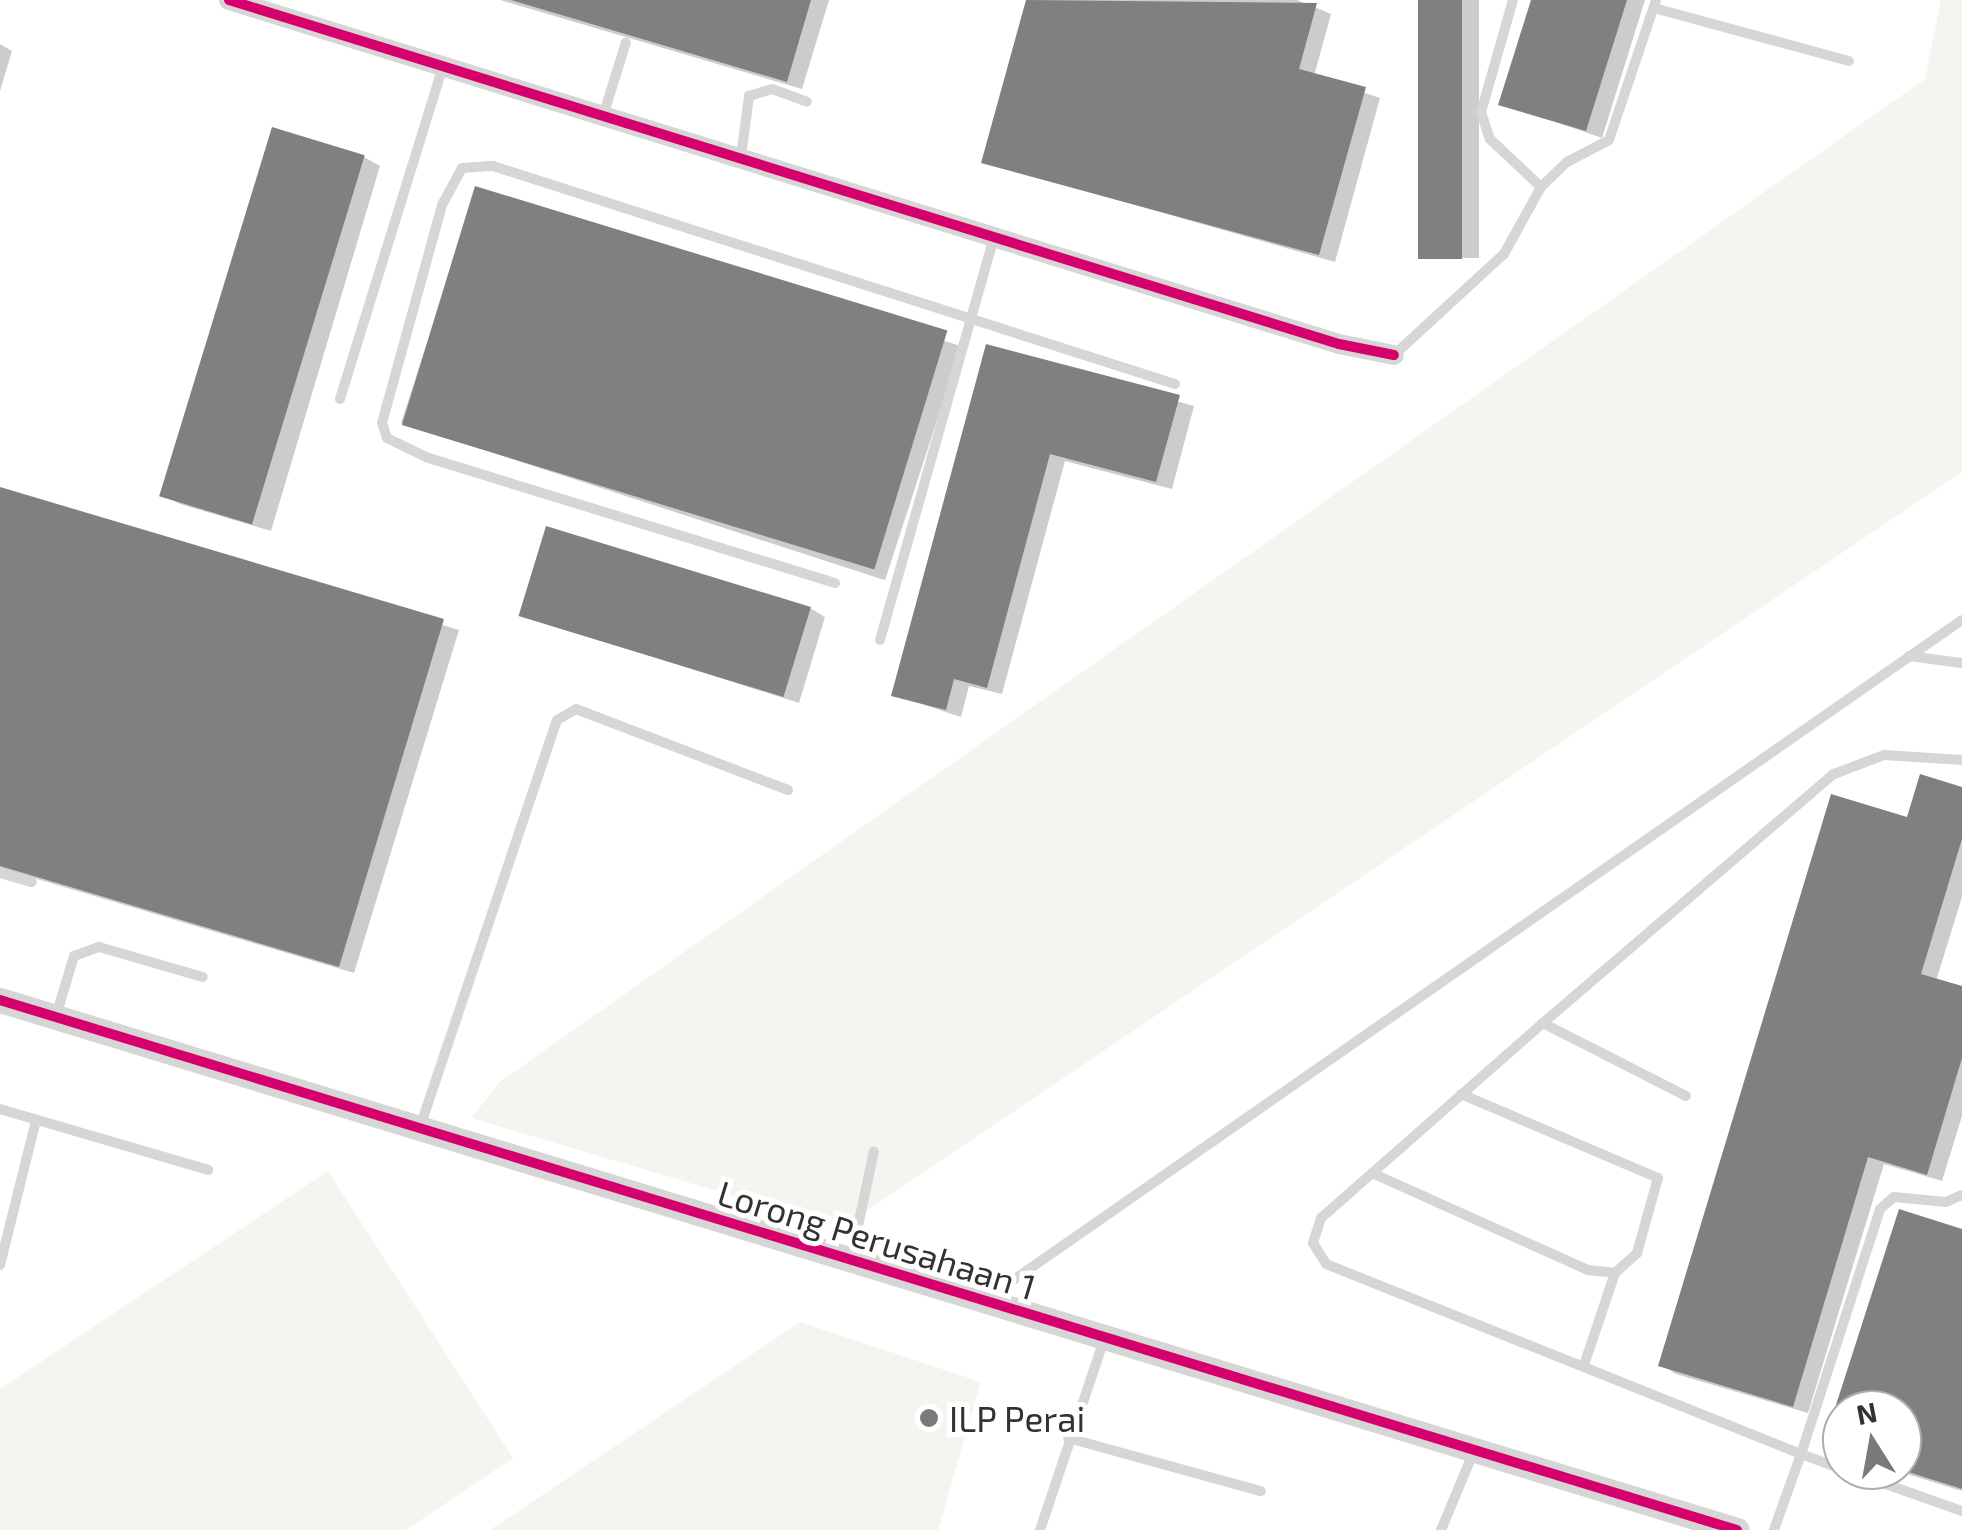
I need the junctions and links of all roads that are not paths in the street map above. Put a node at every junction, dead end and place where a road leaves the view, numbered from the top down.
1 (229, 0) edge
2 (1513, 0) edge
3 (1655, 4) edge
4 (626, 42) dead end
5 (1849, 61) dead end
6 (443, 66) junction
7 (807, 102) dead end
8 (603, 116) junction
9 (740, 158) junction
10 (1541, 187) junction
11 (994, 237) junction
12 (972, 314) junction
13 (1394, 355) joint
14 (1175, 384) dead end
15 (340, 399) dead end
16 (836, 583) dead end
17 (1962, 620) edge
18 (880, 640) dead end
19 (1910, 656) junction
20 (1962, 663) edge
21 (1962, 760) edge
22 (788, 790) dead end
23 (0, 873) edge
24 (32, 882) dead end
25 (202, 977) dead end
26 (0, 1000) edge
27 (56, 1017) junction
28 (1543, 1023) junction
29 (1460, 1094) junction
30 (1686, 1096) dead end
31 (0, 1109) edge
32 (36, 1122) junction
33 (419, 1128) junction
34 (874, 1151) dead end
35 (208, 1170) dead end
36 (1372, 1173) junction
37 (1962, 1195) edge
38 (851, 1260) junction
39 (0, 1265) edge
40 (1614, 1272) junction
41 (984, 1300) junction
42 (1105, 1337) junction
43 (1584, 1365) junction
44 (1068, 1438) junction
45 (1474, 1450) junction
46 (1801, 1454) junction
47 (1822, 1461) edge
48 (1261, 1490) dead end
49 (1903, 1490) edge
50 (1962, 1511) edge
51 (1040, 1530) edge
52 (1441, 1530) edge
53 (1737, 1530) edge
54 (1774, 1530) edge

1 - 6 street
2 - 10 lane
3 - 5 lane
3 - 10 lane
4 - 8 lane
6 - 8 street
6 - 15 lane
7 - 9 lane
8 - 9 street
9 - 11 street
10 - 13 lane
11 - 12 lane
11 - 13 street
12 - 14 lane
12 - 16 lane
12 - 18 lane
17 - 19 lane
19 - 20 lane
19 - 41 lane
21 - 28 lane
22 - 33 lane
23 - 24 lane
25 - 27 lane
26 - 27 street, Lorong Perusahaan 1
27 - 33 street, Lorong Perusahaan 1
28 - 29 lane
28 - 30 lane
29 - 36 lane
29 - 40 lane
31 - 32 lane
32 - 35 lane
32 - 39 lane
33 - 38 street, Lorong Perusahaan 1
34 - 38 lane
36 - 40 lane
36 - 43 lane
37 - 46 lane
38 - 41 street, Lorong Perusahaan 1
40 - 43 lane
41 - 42 street, Lorong Perusahaan 1
42 - 44 lane
42 - 45 street, Lorong Perusahaan 1
43 - 46 lane
44 - 48 lane
44 - 51 lane
45 - 52 lane
45 - 53 street, Lorong Perusahaan 1
46 - 47 lane
46 - 54 lane
49 - 50 lane

